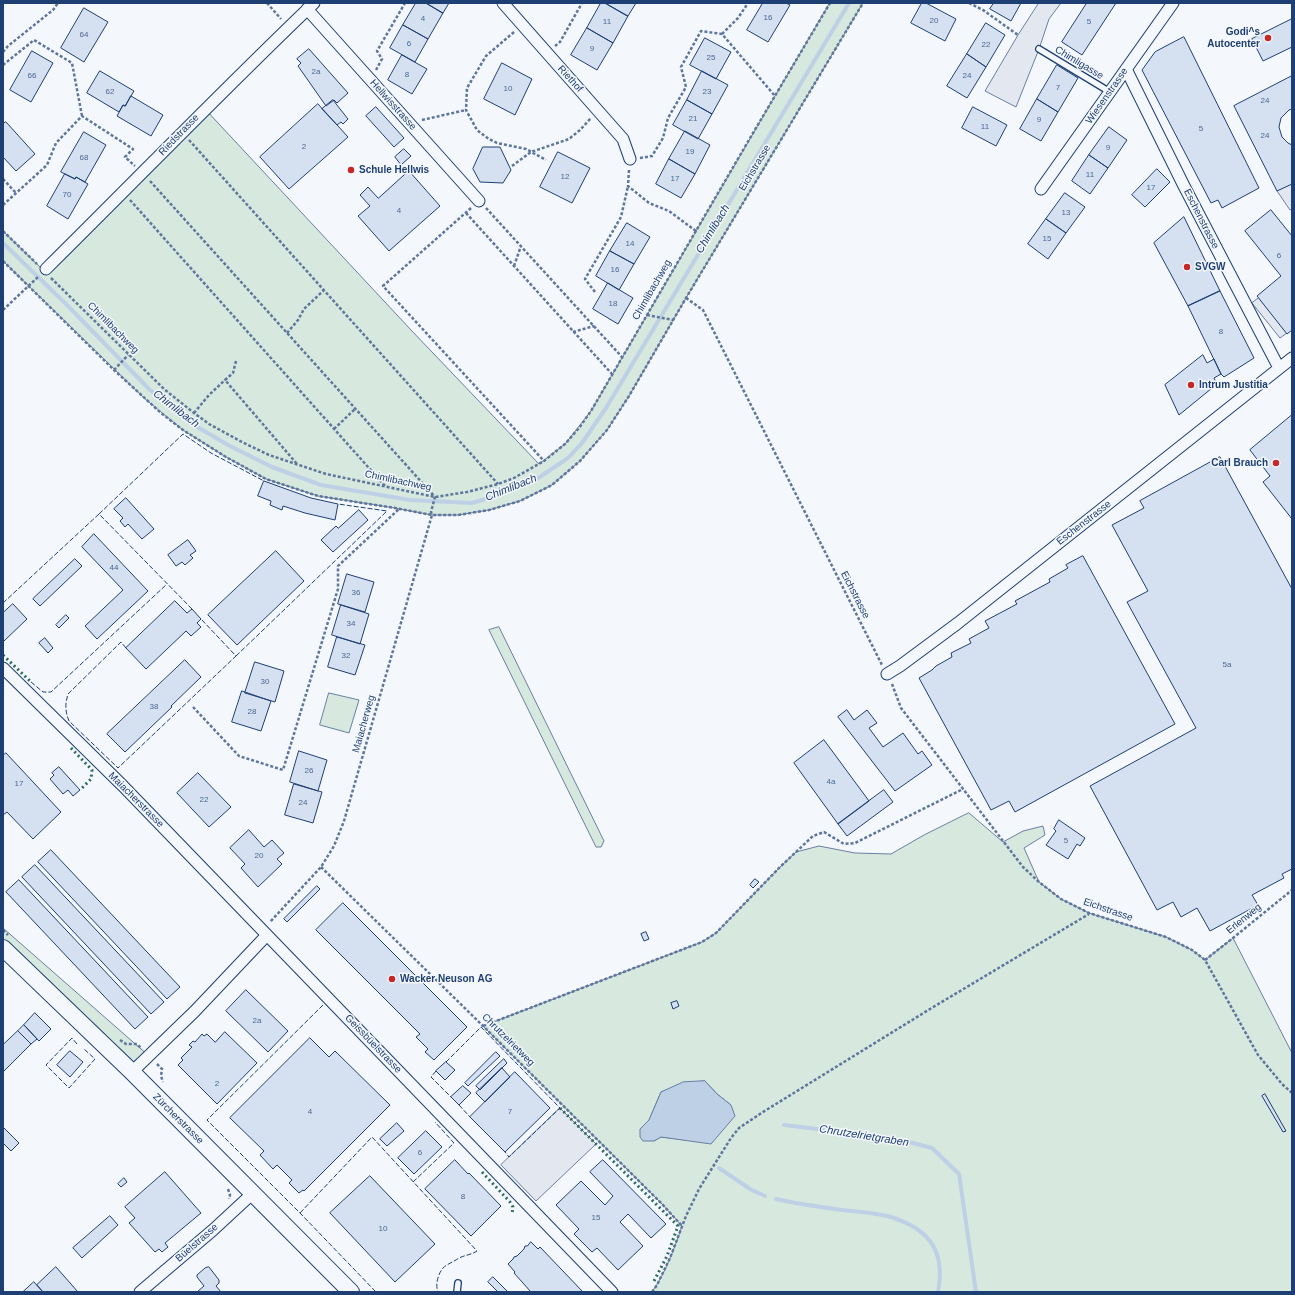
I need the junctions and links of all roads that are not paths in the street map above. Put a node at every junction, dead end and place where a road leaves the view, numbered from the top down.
1 (503, 3) edge
2 (1173, 3) edge
3 (310, 6) edge
4 (1039, 49) dead end
5 (1126, 69) junction
6 (1110, 92) junction
7 (630, 159) road end
8 (1041, 189) dead end
9 (479, 201) road end
10 (44, 272) road end
11 (1292, 358) edge
12 (1278, 368) junction
13 (3, 668) edge
14 (887, 674) road end
15 (267, 935) junction
16 (3, 948) edge
17 (132, 1072) junction
18 (253, 1193) junction
19 (458, 1283) dead end
20 (140, 1292) edge
21 (351, 1292) edge
22 (457, 1292) edge
23 (612, 1292) edge

1 - 7 street, Riethof
2 - 5 street, Wiesenstrasse
3 - 9 street, Hellwisstrasse
3 - 10 street, Riedstrasse
4 - 6 lane, Chimligasse
5 - 6 street, Wiesenstrasse
5 - 12 street, Eschenstrasse
6 - 8 street, Wiesenstrasse
11 - 12 street, Eschenstrasse
12 - 14 street, Eschenstrasse
13 - 15 street, Maiacherstrasse
15 - 17 street
15 - 23 street, Geissbüelstrasse
16 - 17 main road, Zürcherstrasse
17 - 18 main road, Zürcherstrasse
18 - 20 street, Büelstrasse
18 - 21 main road, Zürcherstrasse
19 - 22 lane

